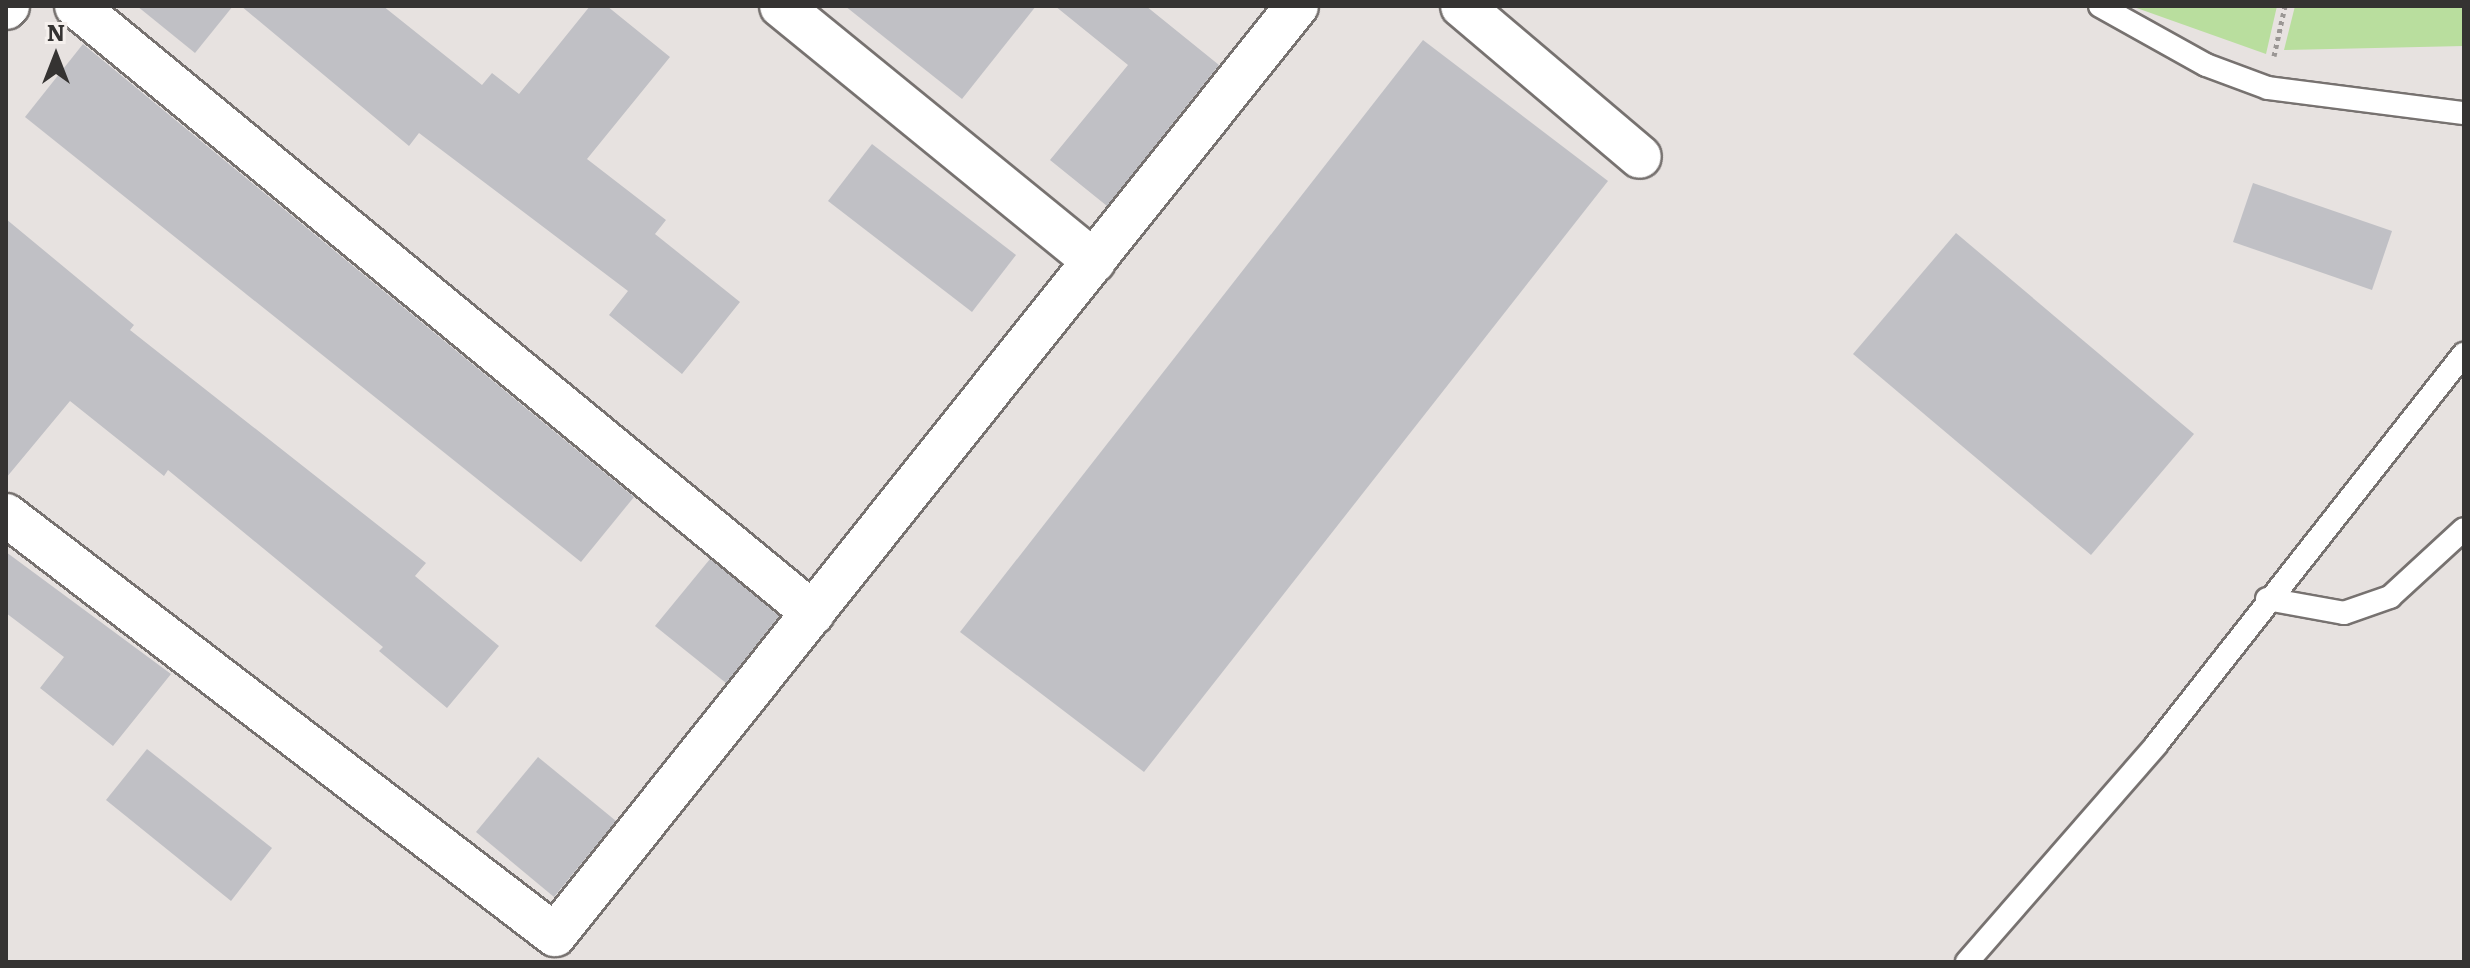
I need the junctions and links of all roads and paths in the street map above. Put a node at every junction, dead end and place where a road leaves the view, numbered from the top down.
1 (76, 6) edge
2 (781, 6) edge
3 (1297, 6) edge
4 (1462, 6) edge
5 (2100, 6) edge
6 (2285, 6) edge
7 (2268, 88) junction
8 (2464, 113) edge
9 (1640, 157) dead end
10 (1094, 261) junction
11 (2464, 354) edge
12 (6, 515) edge
13 (2464, 529) edge
14 (2267, 599) junction
15 (813, 613) junction
16 (1967, 962) edge

1 - 15 street
2 - 10 street
3 - 10 street
4 - 9 street
5 - 7 lane
6 - 7 path
7 - 8 lane
10 - 15 street
11 - 14 lane
12 - 15 street
13 - 14 lane
14 - 16 lane

